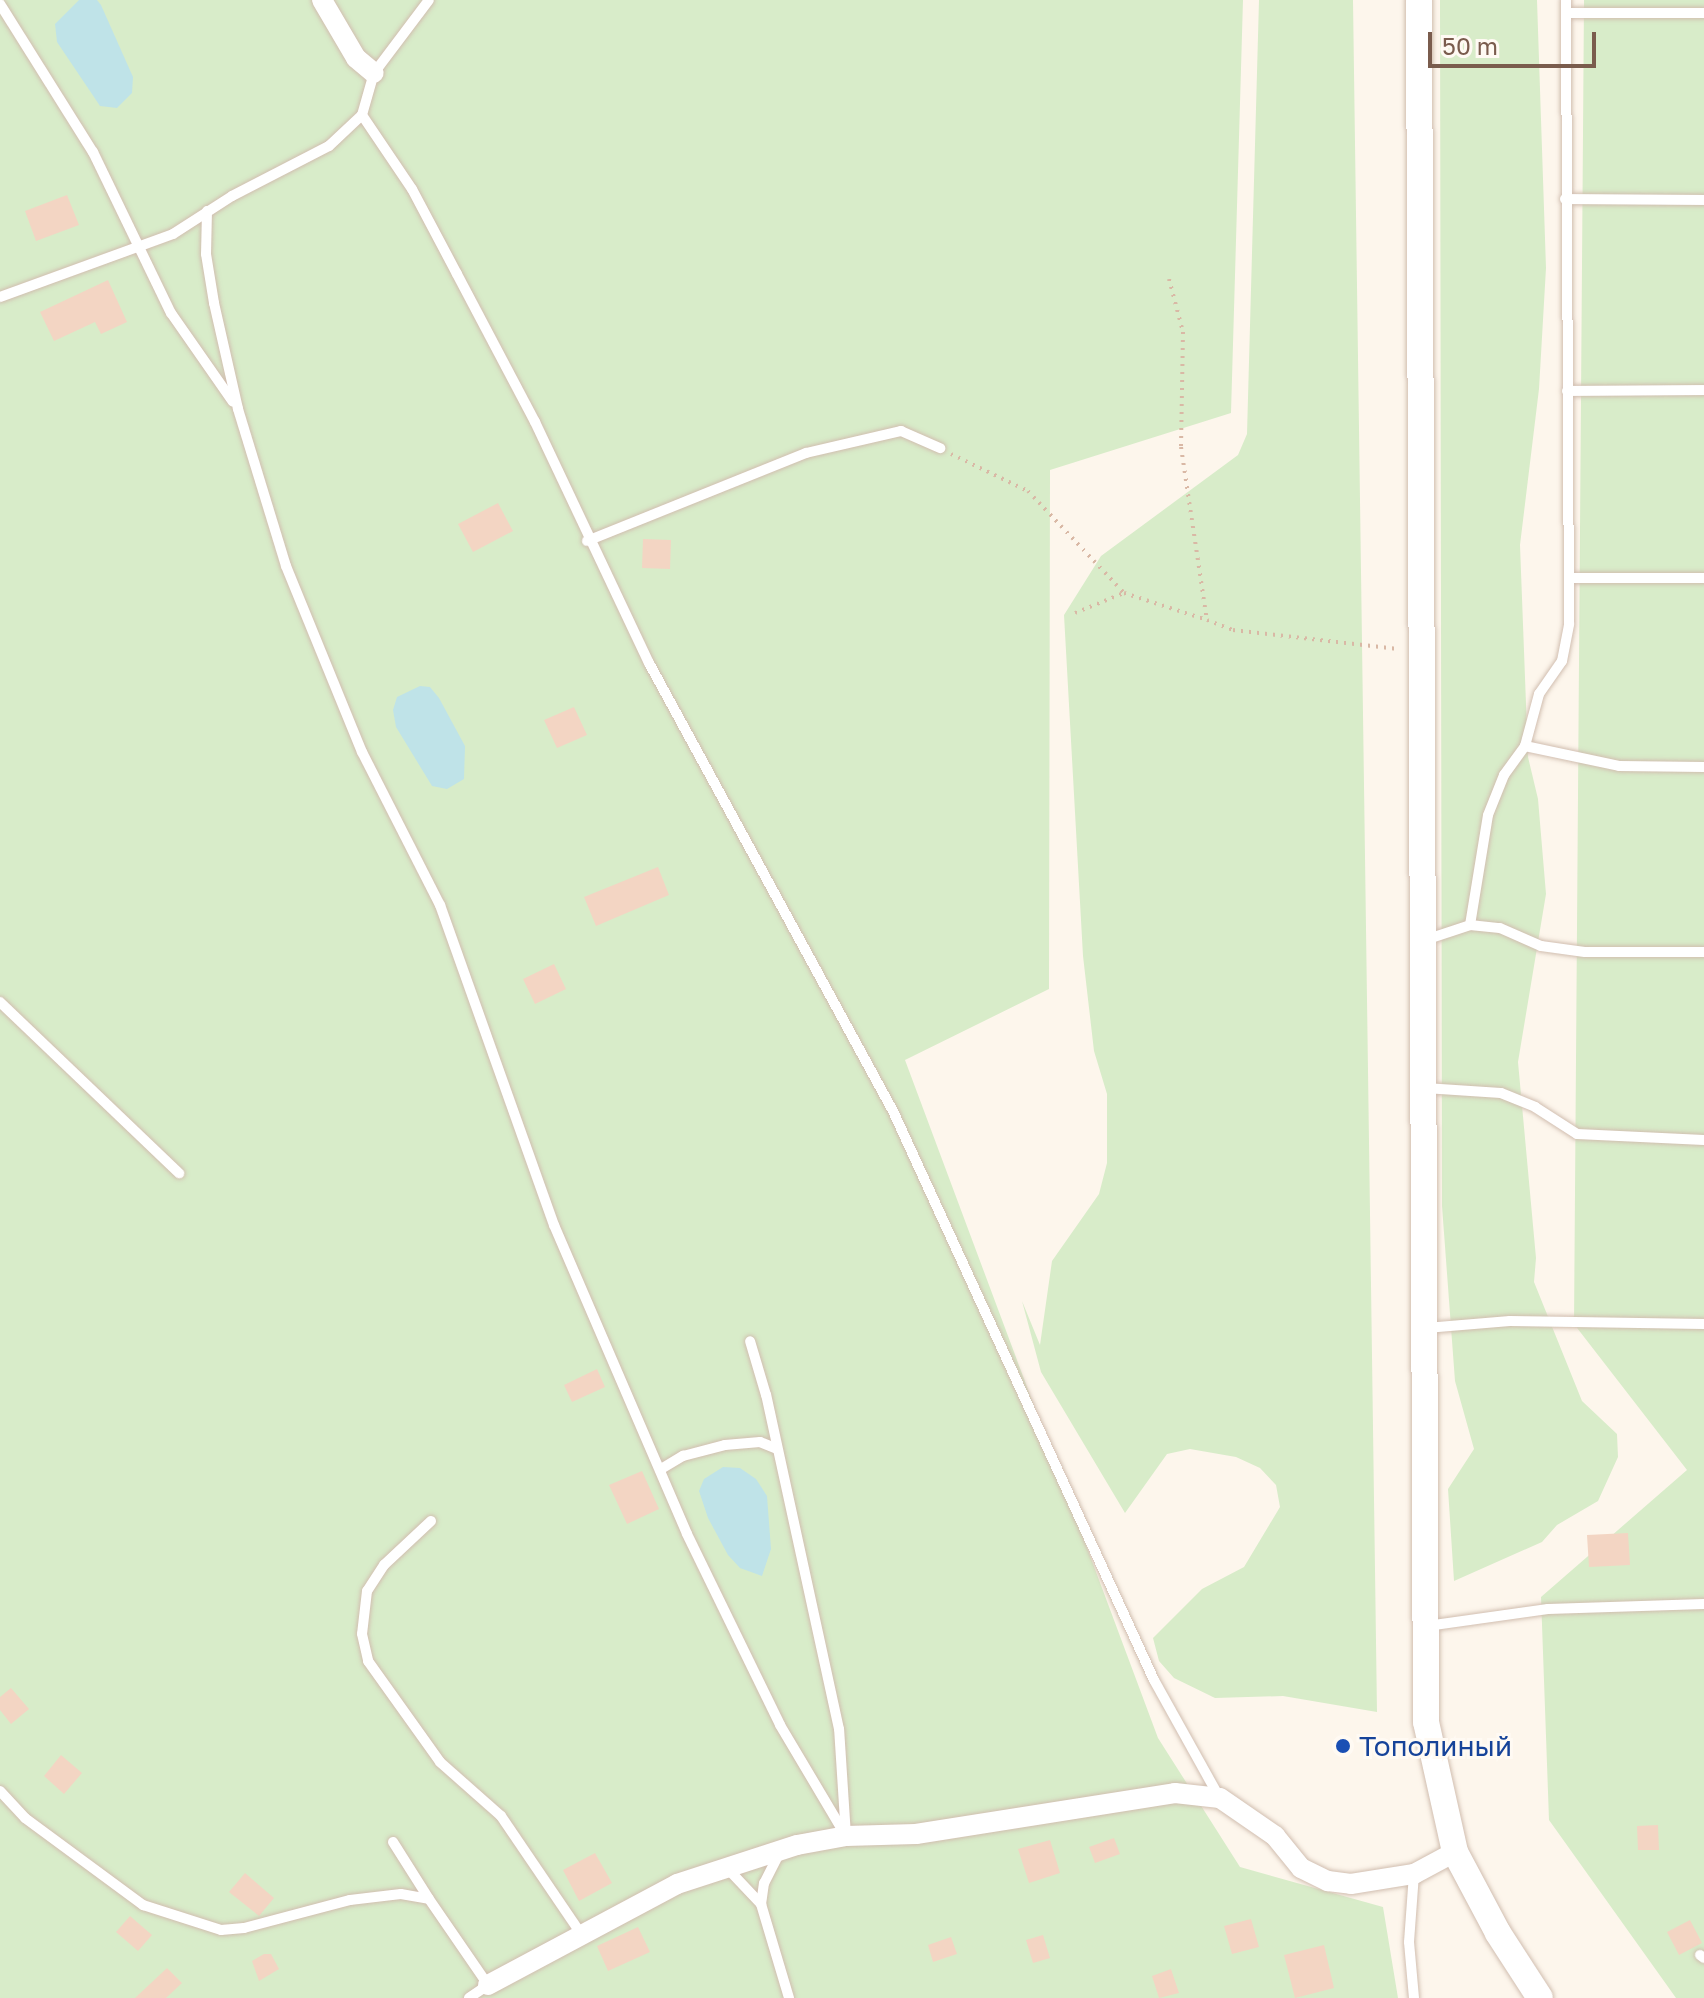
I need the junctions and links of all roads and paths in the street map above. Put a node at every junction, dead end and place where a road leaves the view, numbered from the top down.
1 (322, 0) edge
2 (429, 0) edge
3 (1566, 0) edge
4 (1420, 3) edge
5 (0, 4) edge
6 (1566, 13) junction
7 (1704, 13) edge
8 (374, 73) junction
9 (362, 115) junction
10 (1565, 199) junction
11 (1704, 200) edge
12 (207, 211) junction
13 (135, 245) junction
14 (1169, 279) dead end
15 (0, 297) edge
16 (1704, 390) edge
17 (1567, 391) junction
18 (238, 409) junction
19 (940, 448) joint
20 (587, 541) junction
21 (1569, 578) junction
22 (1704, 578) edge
23 (1124, 593) junction
24 (1075, 613) dead end
25 (1207, 620) junction
26 (1424, 652) junction
27 (1525, 746) junction
28 (1704, 767) edge
29 (1470, 925) junction
30 (1422, 941) junction
31 (1704, 952) edge
32 (0, 1002) edge
33 (1423, 1089) junction
34 (1704, 1140) edge
35 (179, 1173) dead end
36 (1704, 1324) edge
37 (1425, 1328) junction
38 (750, 1341) dead end
39 (775, 1448) junction
40 (661, 1469) junction
41 (431, 1521) dead end
42 (1704, 1604) edge
43 (1422, 1627) junction
44 (0, 1791) edge
45 (1220, 1798) junction
46 (846, 1836) junction
47 (393, 1842) dead end
48 (781, 1850) junction
49 (1455, 1852) junction
50 (726, 1867) junction
51 (1414, 1874) junction
52 (429, 1899) junction
53 (761, 1904) junction
54 (582, 1935) junction
55 (488, 1985) junction
56 (469, 1998) edge
57 (789, 1998) edge
58 (1414, 1998) edge
59 (1540, 1998) edge

1 - 8 street
2 - 8 lane
3 - 6 lane
4 - 26 street
5 - 13 lane
6 - 7 lane
6 - 10 lane
8 - 9 lane
9 - 12 lane
9 - 20 lane
10 - 11 lane
10 - 17 lane
12 - 13 lane
12 - 18 lane
13 - 15 lane
13 - 18 lane
14 - 25 path
16 - 17 lane
17 - 21 lane
18 - 40 lane
19 - 20 lane
19 - 23 path
20 - 45 lane
21 - 22 lane
21 - 27 lane
23 - 24 path
23 - 25 path
25 - 26 path
26 - 30 street
27 - 28 lane
27 - 29 lane
29 - 30 lane
29 - 31 lane
30 - 33 street
32 - 35 lane
33 - 34 lane
33 - 37 street
36 - 37 lane
37 - 43 street
38 - 39 lane
39 - 40 lane
39 - 46 lane
40 - 46 lane
41 - 54 lane
42 - 43 lane
43 - 49 street
44 - 52 lane
45 - 46 street
45 - 51 street
46 - 48 street
47 - 52 lane
48 - 50 street
48 - 53 lane
49 - 51 street
49 - 59 street
50 - 53 lane
50 - 54 street
51 - 58 lane
52 - 55 lane
53 - 57 lane
54 - 55 street
55 - 56 lane

